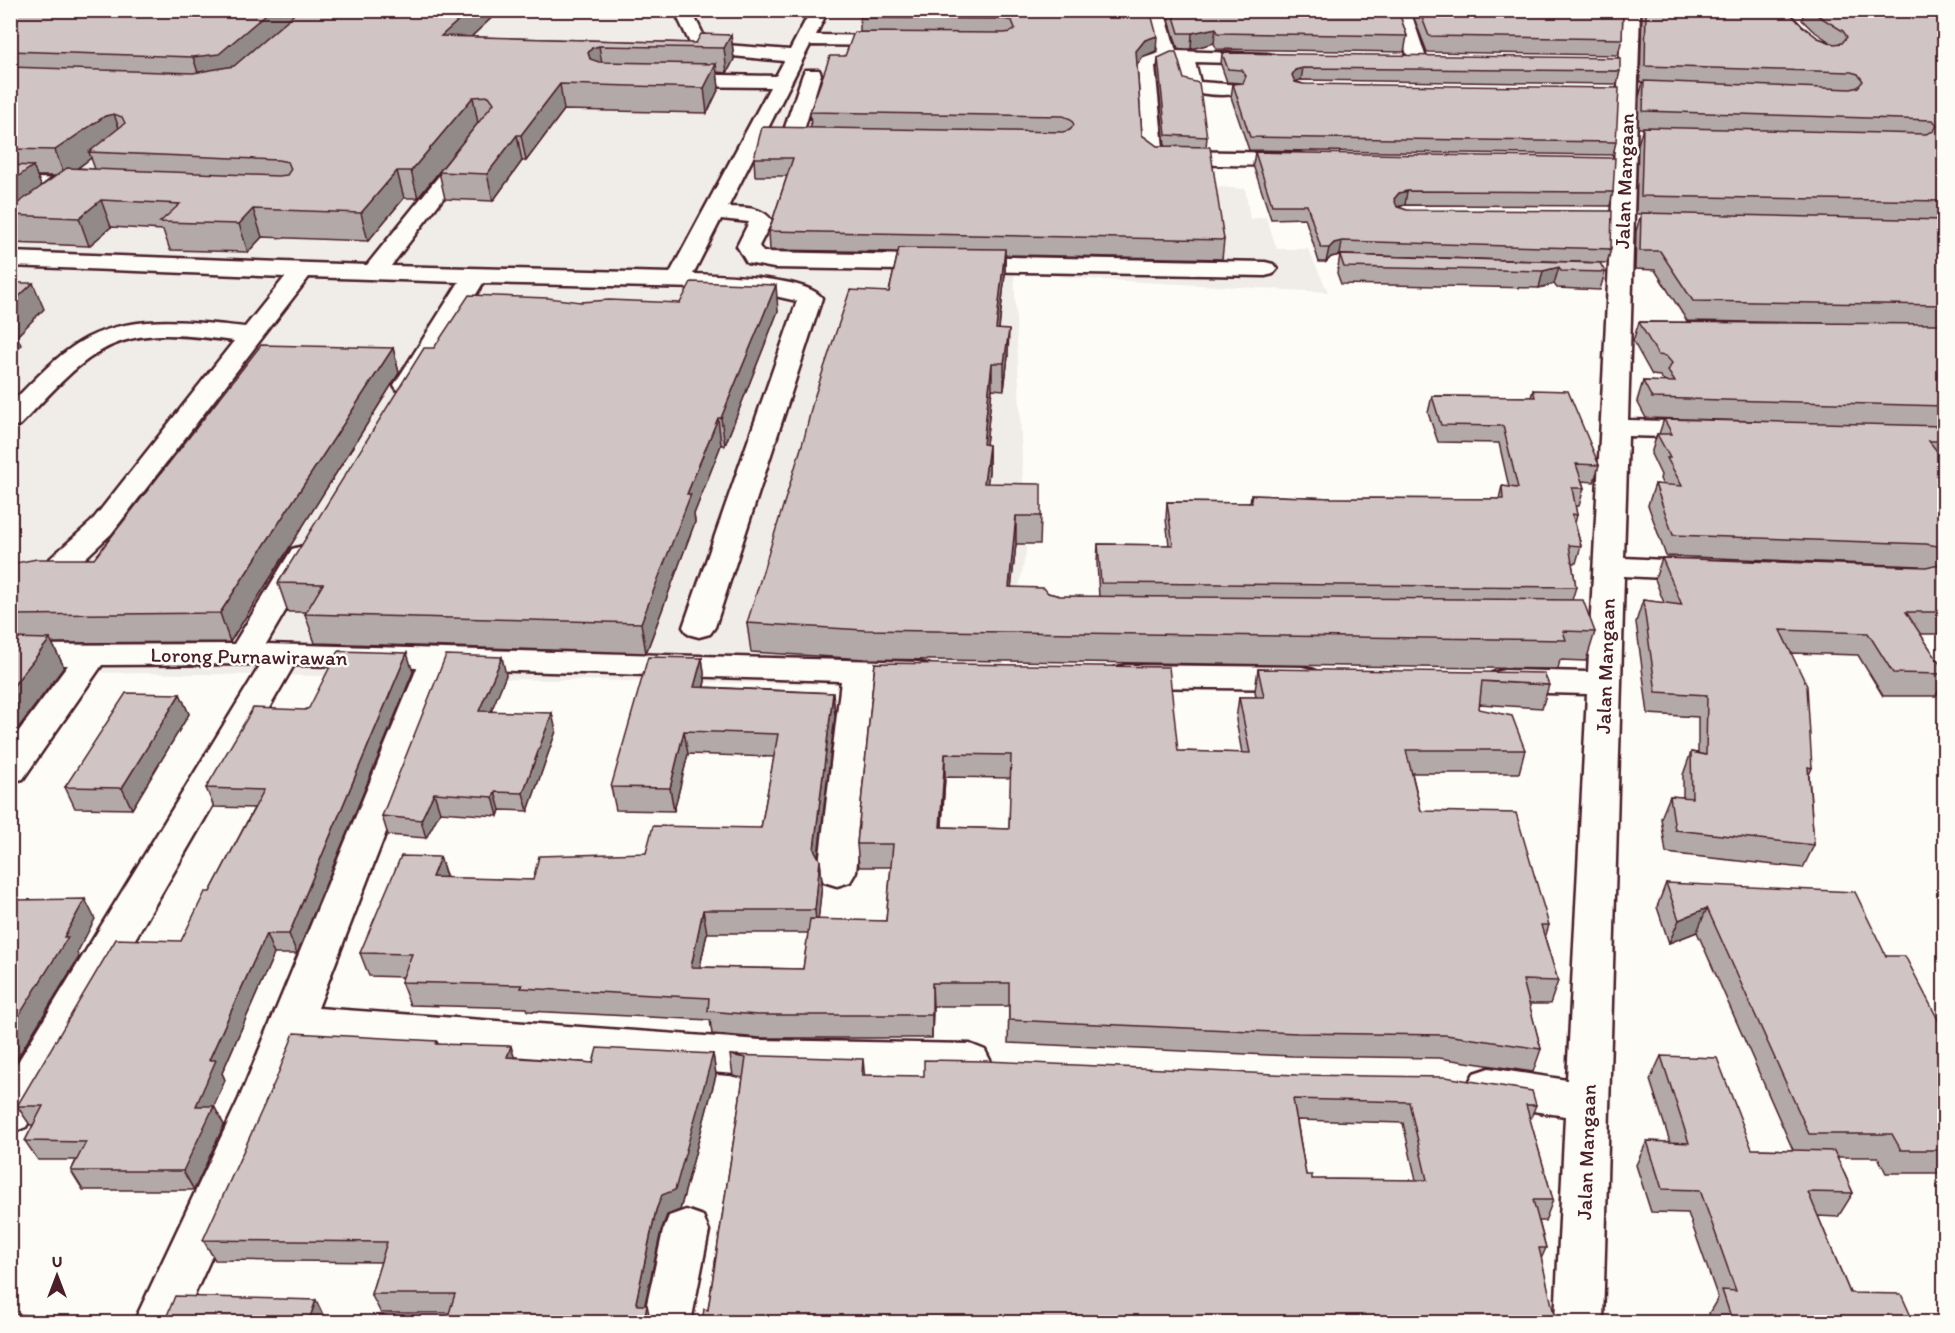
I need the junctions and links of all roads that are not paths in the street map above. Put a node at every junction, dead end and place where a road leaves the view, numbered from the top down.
1 (682, 10) edge
2 (820, 10) edge
3 (1155, 10) edge
4 (1401, 10) edge
5 (1630, 10) edge
6 (910, 41) edge
7 (801, 48) junction
8 (1177, 57) junction
9 (1290, 59) edge
10 (1395, 61) edge
11 (1418, 61) junction
12 (1441, 61) edge
13 (812, 74) dead end
14 (651, 79) edge
15 (783, 82) junction
16 (1234, 89) edge
17 (754, 136) junction
18 (792, 136) junction
19 (480, 137) edge
20 (827, 137) edge
21 (1313, 159) edge
22 (97, 167) edge
23 (10, 183) edge
24 (72, 185) junction
25 (108, 187) edge
26 (46, 205) edge
27 (715, 212) junction
28 (10, 259) edge
29 (1265, 270) dead end
30 (302, 271) junction
31 (373, 273) junction
32 (475, 276) junction
33 (514, 276) junction
34 (673, 280) junction
35 (506, 302) edge
36 (646, 302) edge
37 (250, 335) junction
38 (397, 402) edge
39 (10, 419) edge
40 (1614, 428) junction
41 (1730, 431) edge
42 (320, 527) edge
43 (1609, 566) junction
44 (1727, 572) edge
45 (10, 584) edge
46 (1574, 617) edge
47 (1607, 617) junction
48 (699, 627) dead end
49 (244, 654) junction
50 (284, 654) junction
51 (10, 655) edge
52 (92, 655) junction
53 (437, 659) junction
54 (859, 672) junction
55 (953, 674) edge
56 (1095, 675) edge
57 (1332, 679) edge
58 (1474, 681) edge
59 (1604, 682) junction
60 (10, 770) edge
61 (837, 872) dead end
62 (291, 1024) junction
63 (1010, 1063) edge
64 (1450, 1079) edge
65 (1587, 1101) junction
66 (10, 1114) edge
67 (686, 1232) dead end
68 (158, 1323) edge
69 (667, 1323) edge
70 (1579, 1323) edge

1 - 7 street
2 - 7 street
3 - 8 street
4 - 11 street
5 - 40 street, Jalan Mangaan
6 - 7 street
7 - 15 street
8 - 9 street
8 - 16 street
8 - 21 street
10 - 11 street
11 - 12 street
13 - 18 street
14 - 15 street
15 - 17 street
17 - 18 street
17 - 27 street
18 - 20 street
19 - 31 street
22 - 24 street
23 - 24 street
24 - 25 street
24 - 26 street
27 - 29 street
27 - 34 street
28 - 30 street
30 - 31 street
30 - 37 street
31 - 32 street
32 - 33 street
32 - 38 street
33 - 34 street
33 - 35 street
34 - 36 street
34 - 48 street
37 - 39 street
37 - 45 street
40 - 41 street
40 - 43 street, Jalan Mangaan
42 - 49 street
43 - 44 street
43 - 47 street, Jalan Mangaan
46 - 47 street
47 - 59 street, Jalan Mangaan
49 - 50 street, Lorong Purnawirawan
49 - 52 street, Lorong Purnawirawan
50 - 53 street, Lorong Purnawirawan
50 - 66 street
51 - 52 street, Lorong Purnawirawan
52 - 60 street
53 - 54 street, Lorong Purnawirawan
53 - 62 street
54 - 55 street, Lorong Purnawirawan
54 - 61 street
56 - 57 street
58 - 59 street
59 - 65 street, Jalan Mangaan
62 - 63 street
62 - 68 street
64 - 65 street
65 - 70 street, Jalan Mangaan
67 - 69 street

